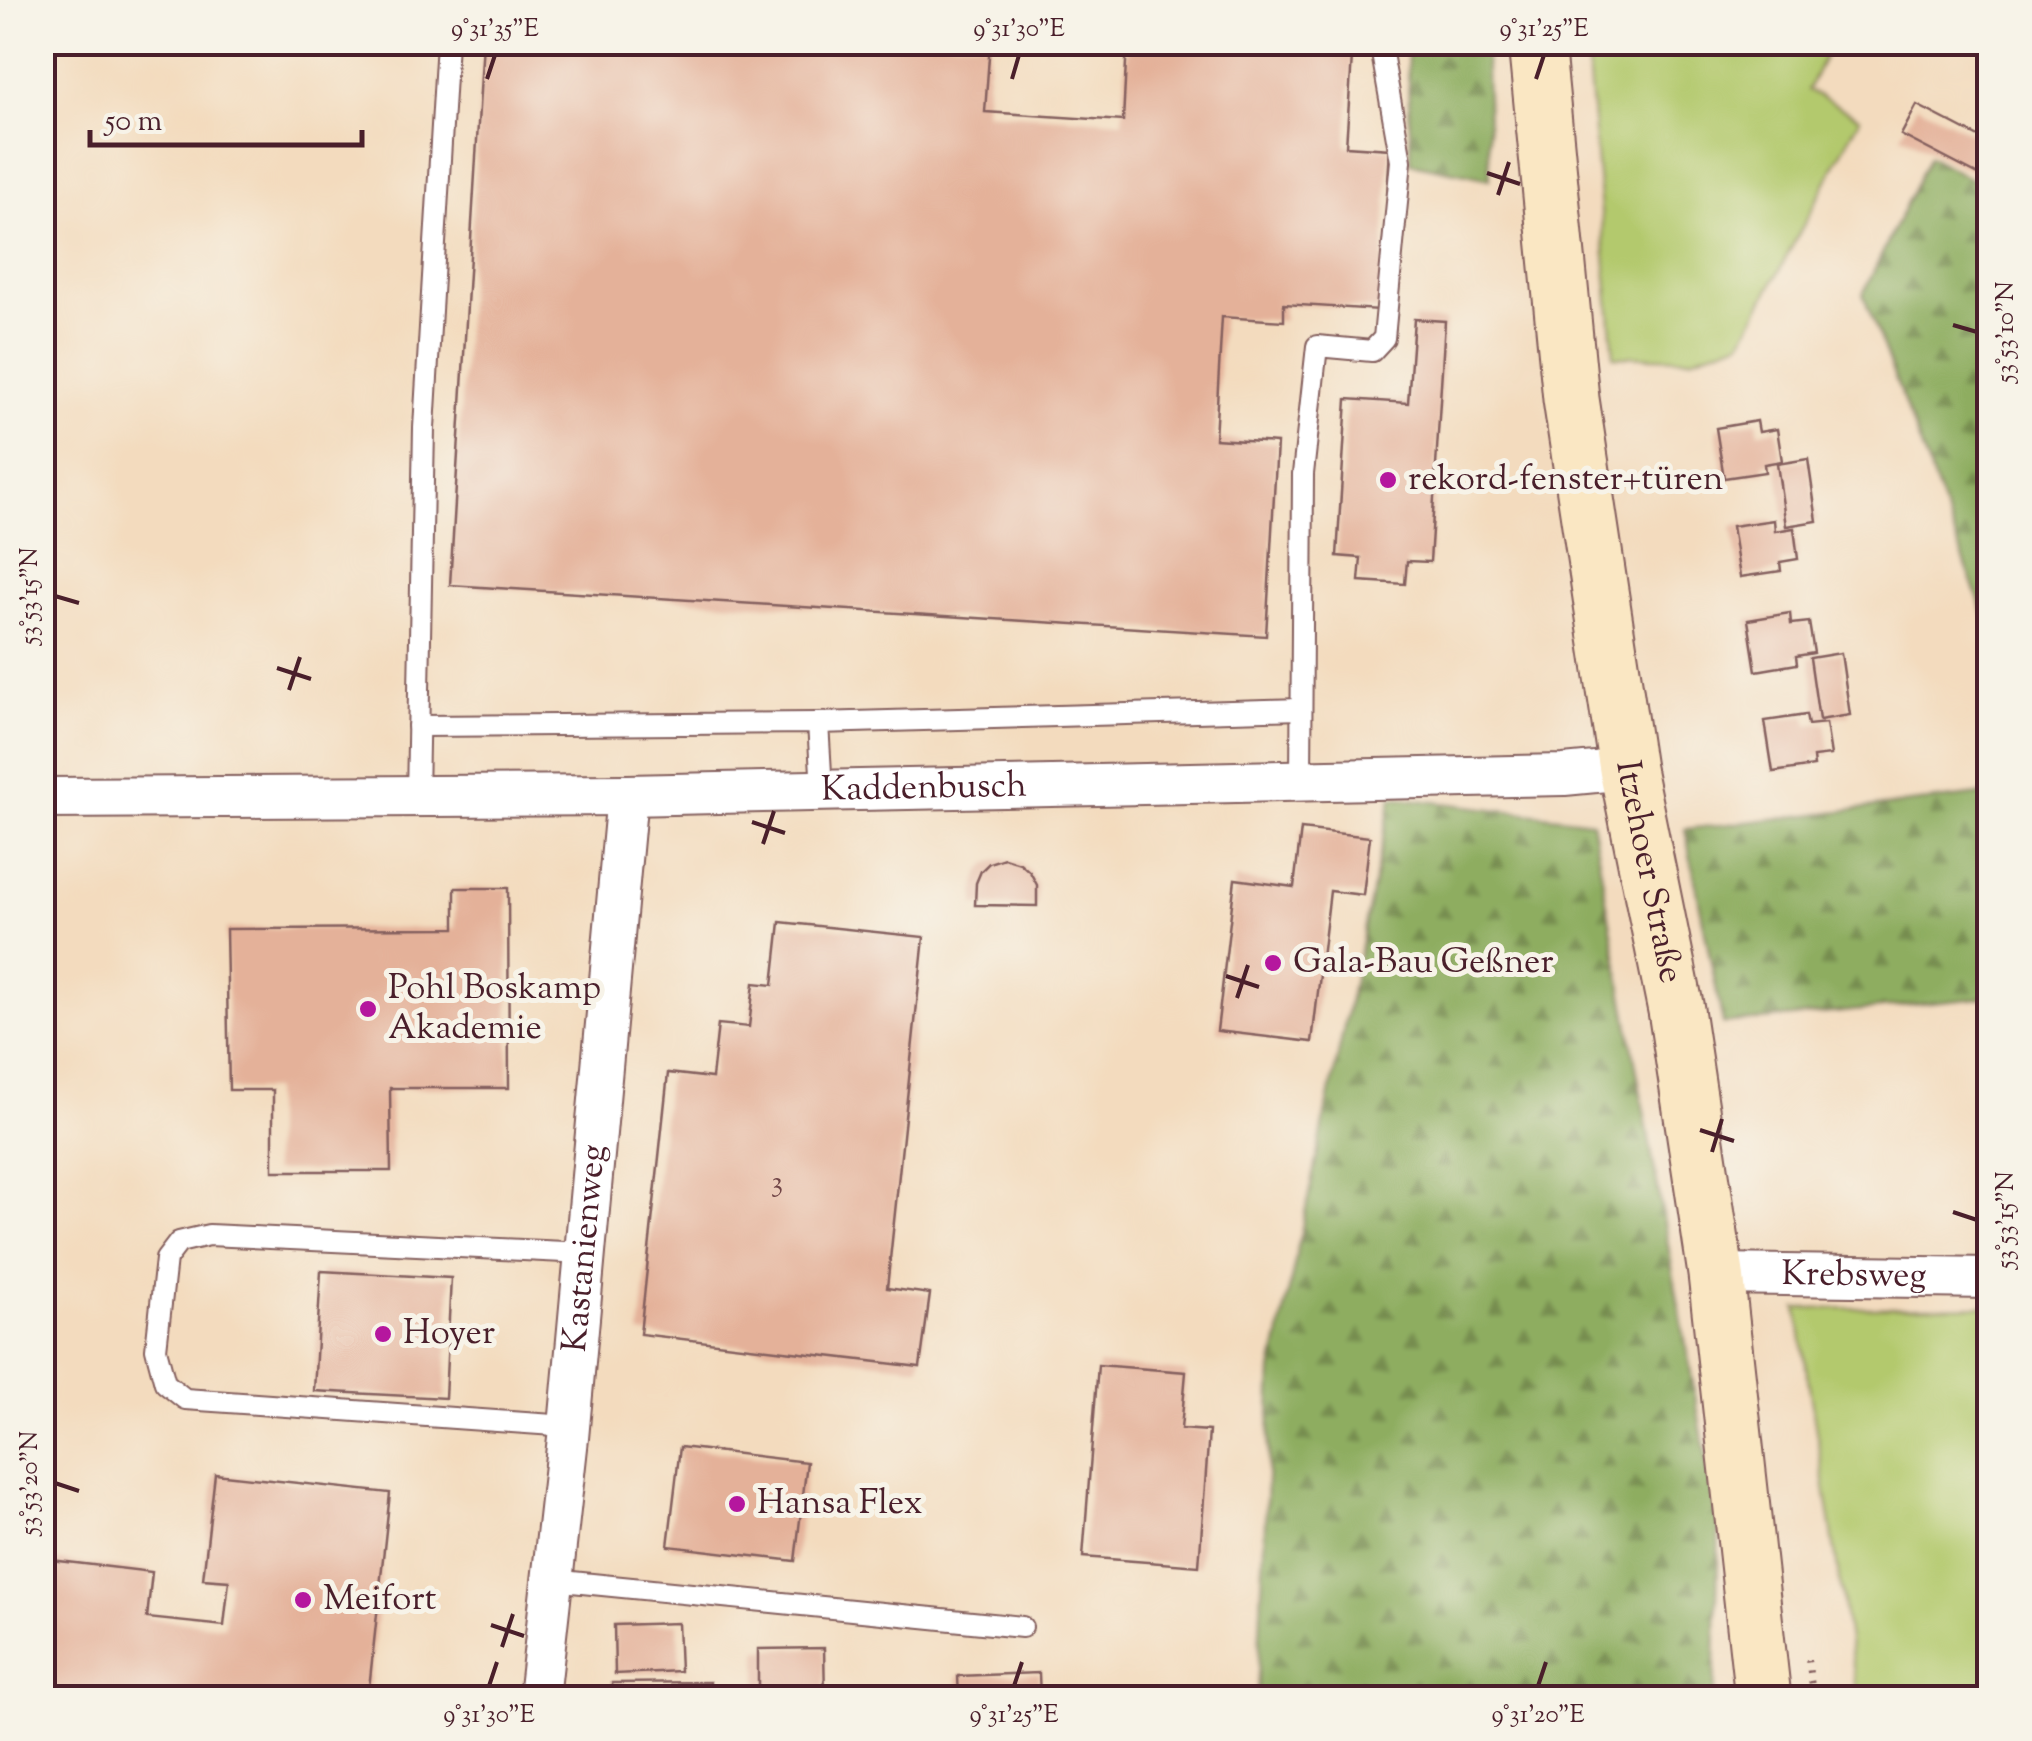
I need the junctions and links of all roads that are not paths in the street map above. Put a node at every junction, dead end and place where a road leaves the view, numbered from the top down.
1 (447, 42) edge
2 (1380, 42) edge
3 (1536, 42) edge
4 (1302, 709) junction
5 (818, 722) junction
6 (418, 726) junction
7 (1627, 769) junction
8 (1301, 780) junction
9 (822, 790) junction
10 (626, 795) junction
11 (418, 796) junction
12 (42, 798) edge
13 (585, 1254) junction
14 (1716, 1274) junction
15 (1990, 1278) edge
16 (568, 1426) junction
17 (552, 1580) junction
18 (1022, 1627) dead end
19 (538, 1698) edge
20 (1763, 1698) edge

1 - 6 lane
2 - 4 lane
3 - 7 main road, Itzehoer Straße
4 - 5 lane
4 - 8 lane
5 - 6 lane
5 - 9 lane
6 - 11 lane
7 - 8 street, Kaddenbusch
7 - 14 main road, Itzehoer Straße
8 - 9 street, Kaddenbusch
9 - 10 street, Kaddenbusch
10 - 11 street, Kaddenbusch
10 - 13 street, Kastanienweg
11 - 12 street, Kaddenbusch
13 - 16 street, Kastanienweg
13 - 16 lane
14 - 15 street, Krebsweg
14 - 20 main road, Itzehoer Straße
16 - 17 street, Kastanienweg
17 - 18 lane
17 - 19 street, Kastanienweg

